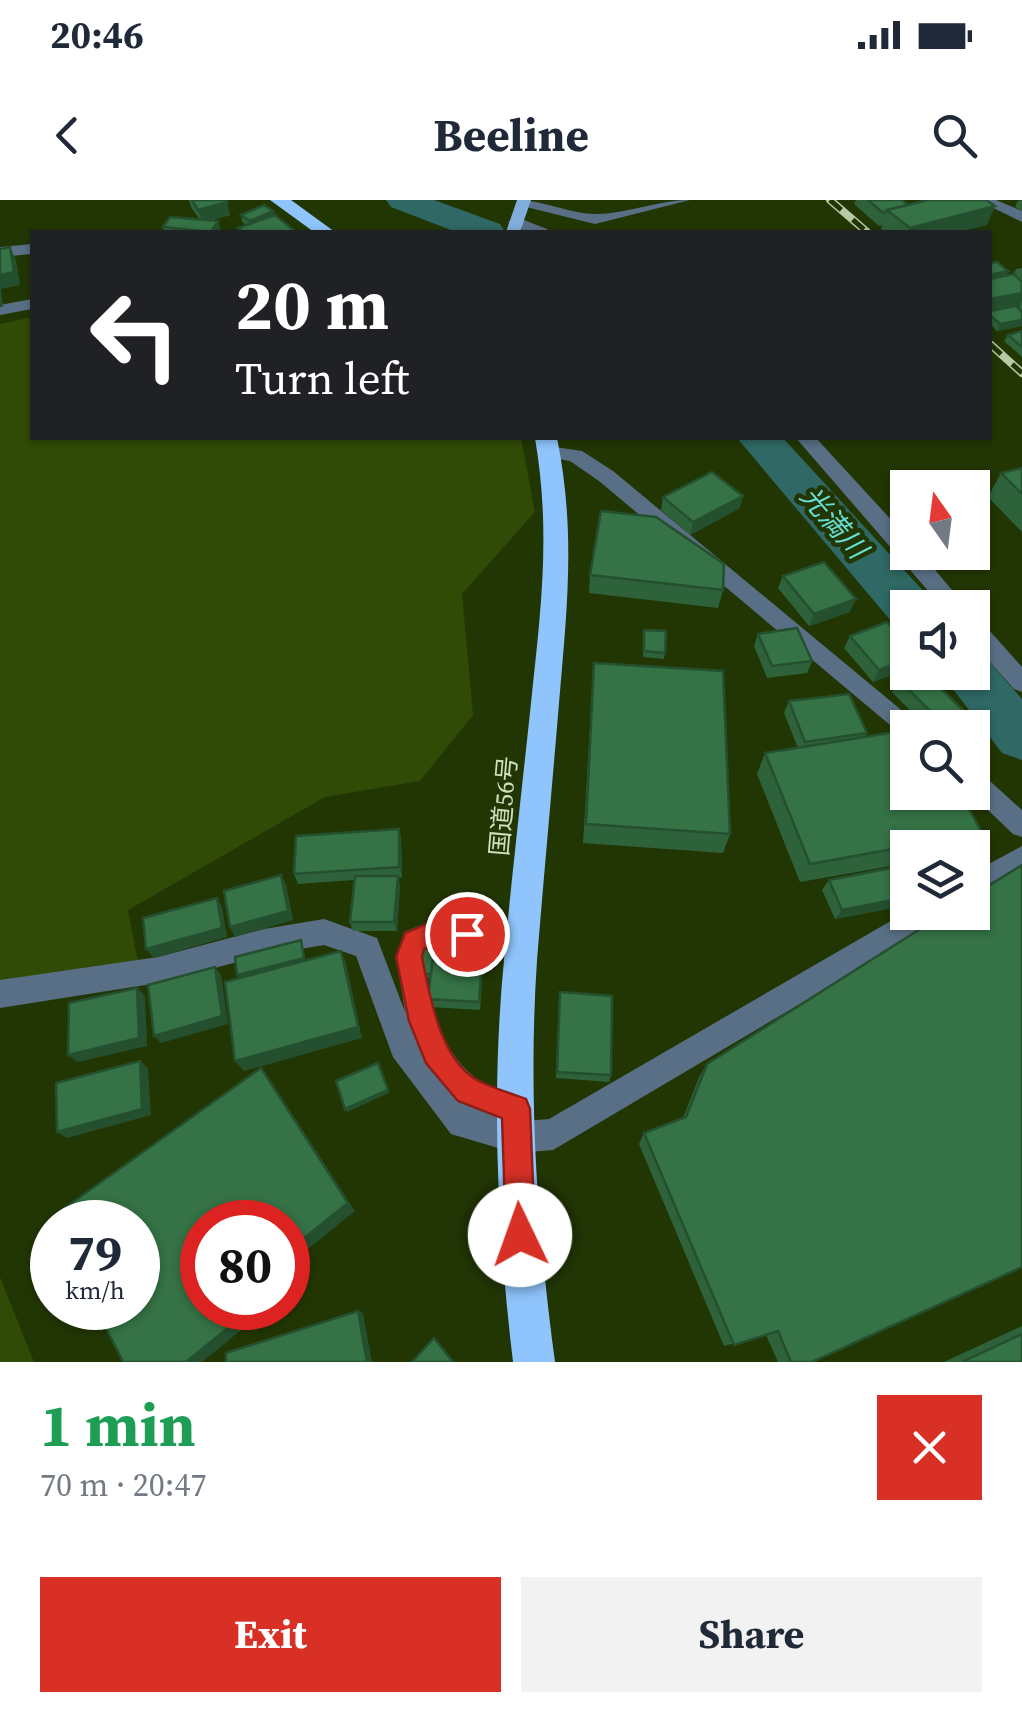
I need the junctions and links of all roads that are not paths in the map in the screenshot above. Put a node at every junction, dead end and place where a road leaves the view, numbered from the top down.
1 (279, 200) edge
2 (683, 200) edge
3 (984, 200) edge
4 (523, 201) edge
5 (1022, 217) edge
6 (515, 227) edge
7 (323, 230) edge
8 (30, 249) edge
9 (0, 252) edge
10 (30, 304) edge
11 (0, 310) edge
12 (808, 440) edge
13 (547, 444) edge
14 (890, 532) edge
15 (923, 570) edge
16 (941, 590) edge
17 (990, 647) edge
18 (1022, 683) edge
19 (890, 711) edge
20 (990, 797) edge
21 (1022, 826) edge
22 (1022, 858) edge
23 (990, 877) edge
24 (899, 930) edge
25 (523, 937) junction
26 (0, 994) edge
27 (516, 1123) junction
28 (534, 1362) edge

1 - 7 highway
2 - 4 street
3 - 5 street
4 - 6 main road
8 - 9 street
10 - 11 street
12 - 14 street
13 - 19 street
13 - 25 highway, 国道56号
15 - 16 street
17 - 18 street
20 - 21 street
22 - 23 street
24 - 27 street
25 - 27 highway, 国道56号
25 - 27 street
26 - 27 street
27 - 28 highway, 国道56号

